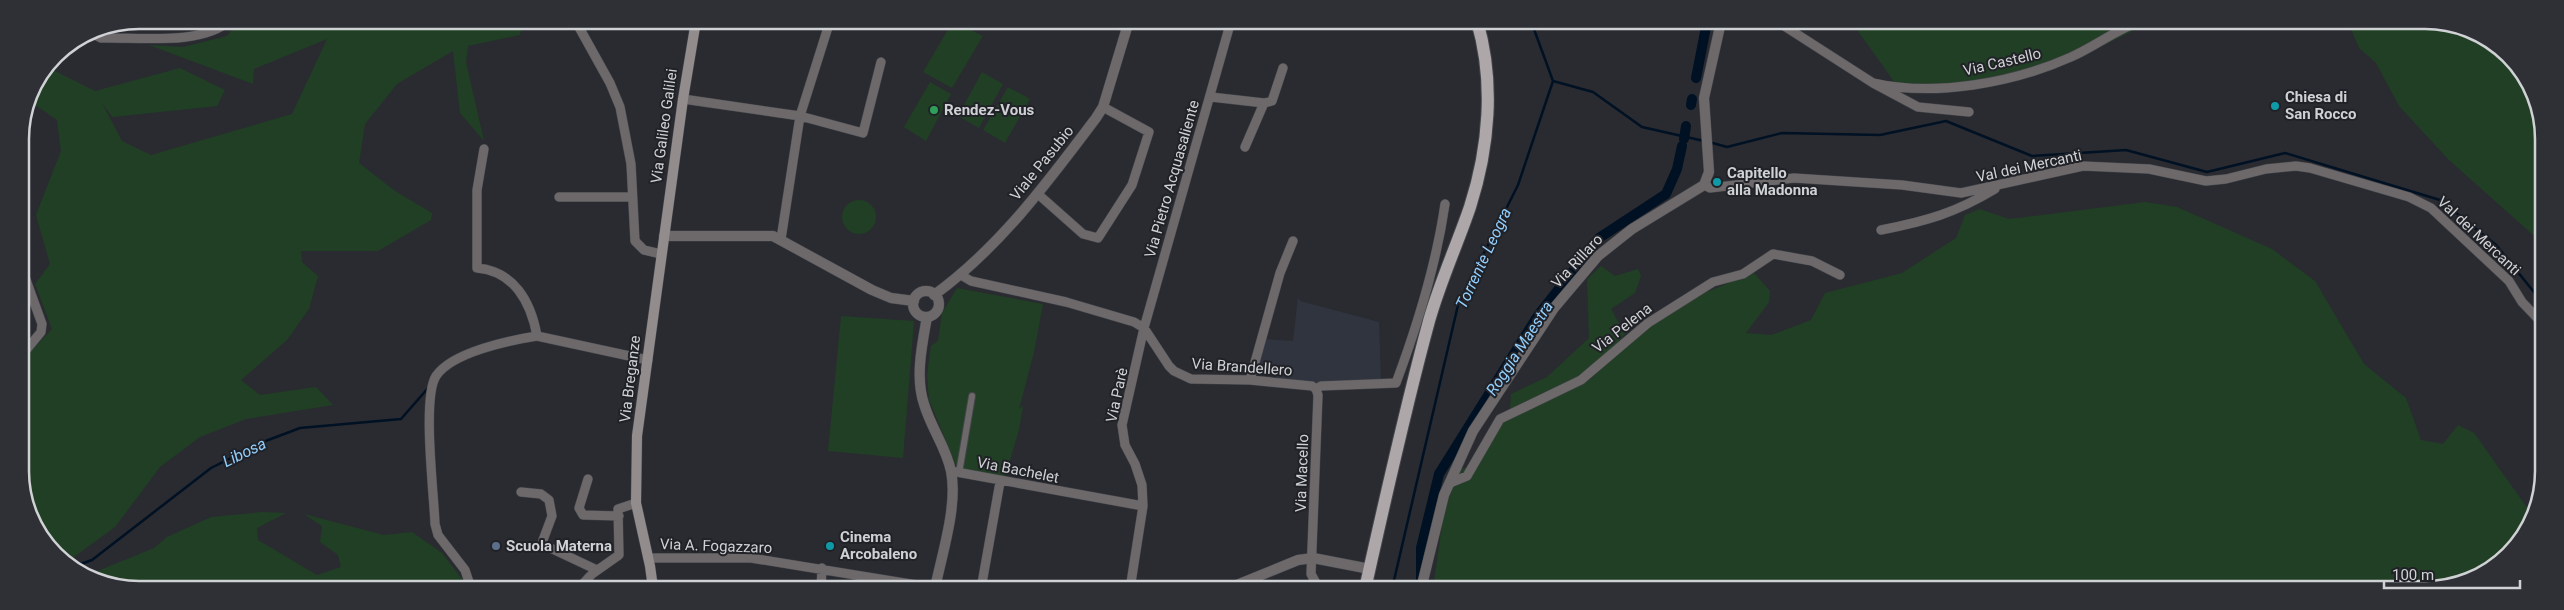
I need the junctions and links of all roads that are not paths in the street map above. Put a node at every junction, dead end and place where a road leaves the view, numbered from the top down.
1 (217, 29) edge
2 (580, 29) edge
3 (695, 29) edge
4 (827, 29) edge
5 (1126, 29) edge
6 (1229, 29) edge
7 (1480, 29) edge
8 (1719, 29) edge
9 (1789, 29) edge
10 (2122, 29) edge
11 (98, 37) edge
12 (881, 62) dead end
13 (1284, 68) dead end
14 (1873, 83) junction
15 (1211, 96) junction
16 (683, 99) junction
17 (1264, 103) junction
18 (1103, 107) junction
19 (1969, 112) dead end
20 (800, 116) junction
21 (1246, 146) dead end
22 (484, 149) dead end
23 (1704, 185) junction
24 (2000, 186) junction
25 (1039, 195) junction
26 (559, 197) dead end
27 (631, 197) junction
28 (1445, 204) dead end
29 (1882, 230) dead end
30 (664, 236) junction
31 (781, 239) junction
32 (1293, 241) dead end
33 (661, 254) junction
34 (961, 275) junction
35 (1840, 275) dead end
36 (29, 288) edge
37 (934, 294) junction
38 (914, 302) junction
39 (2535, 316) edge
40 (927, 317) junction
41 (1144, 328) junction
42 (537, 336) junction
43 (1141, 346) joint
44 (29, 347) edge
45 (648, 360) junction
46 (1250, 380) junction
47 (1316, 389) junction
48 (972, 396) dead end
49 (955, 472) junction
50 (588, 479) dead end
51 (1000, 482) junction
52 (1450, 483) junction
53 (521, 492) dead end
54 (636, 503) junction
55 (1143, 506) junction
56 (619, 516) junction
57 (648, 558) junction
58 (1313, 558) junction
59 (818, 567) junction
60 (1370, 568) junction
61 (595, 572) junction
62 (469, 581) edge
63 (586, 581) edge
64 (652, 581) edge
65 (820, 581) edge
66 (879, 581) edge
67 (936, 581) edge
68 (982, 581) edge
69 (1131, 581) edge
70 (1247, 581) edge
71 (1315, 581) edge
72 (1368, 581) edge
73 (1423, 581) edge

1 - 11 street
2 - 27 street
3 - 16 main road, Via Galileo Galilei
4 - 20 street
5 - 18 street, Viale Pasubio
6 - 15 street, Via Pietro Acquasaliente
7 - 60 main road
8 - 23 street
9 - 14 street, Via Castello
10 - 14 street, Via Castello
12 - 20 street
13 - 17 street
14 - 19 street, Via Castello
15 - 17 street
15 - 41 street, Via Pietro Acquasaliente
16 - 20 street
16 - 30 main road, Via Galileo Galilei
17 - 21 street
18 - 25 street, Viale Pasubio
18 - 25 street
20 - 31 street
22 - 42 street
23 - 24 street, Val dei Mercanti
23 - 52 street, Via Rillaro
24 - 29 street
24 - 39 street, Val dei Mercanti
25 - 34 street, Viale Pasubio
26 - 27 street
27 - 33 street
28 - 47 street, Via Brandellero
30 - 31 street
30 - 33 main road, Via Breganze
31 - 38 street
32 - 46 street
33 - 45 main road, Via Breganze
34 - 37 street, Viale Pasubio
34 - 41 street
35 - 52 street, Via Pelena
36 - 44 street
37 - 38 street, Viale Pasubio
37 - 40 street
38 - 40 street
40 - 49 street
41 - 43 street, Via Pietro Acquasaliente
41 - 46 street, Via Brandellero
42 - 45 street
42 - 62 street
43 - 55 street, Via Parè
45 - 54 main road, Via Breganze
46 - 47 street, Via Brandellero
47 - 58 street, Via Macello
48 - 49 street
49 - 51 street, Via Bachelet
49 - 67 street
50 - 56 street
51 - 55 street, Via Bachelet
51 - 68 street
52 - 73 street, Via Rillaro
53 - 61 street
54 - 56 street
54 - 57 main road, Via Breganze
55 - 69 street, Via Parè
56 - 61 street
57 - 59 street, Via A. Fogazzaro
57 - 64 main road, Via Breganze
58 - 60 street
58 - 70 street
58 - 71 street, Via Macello
59 - 65 street
59 - 66 street, Via A. Fogazzaro
60 - 72 main road
61 - 63 street

